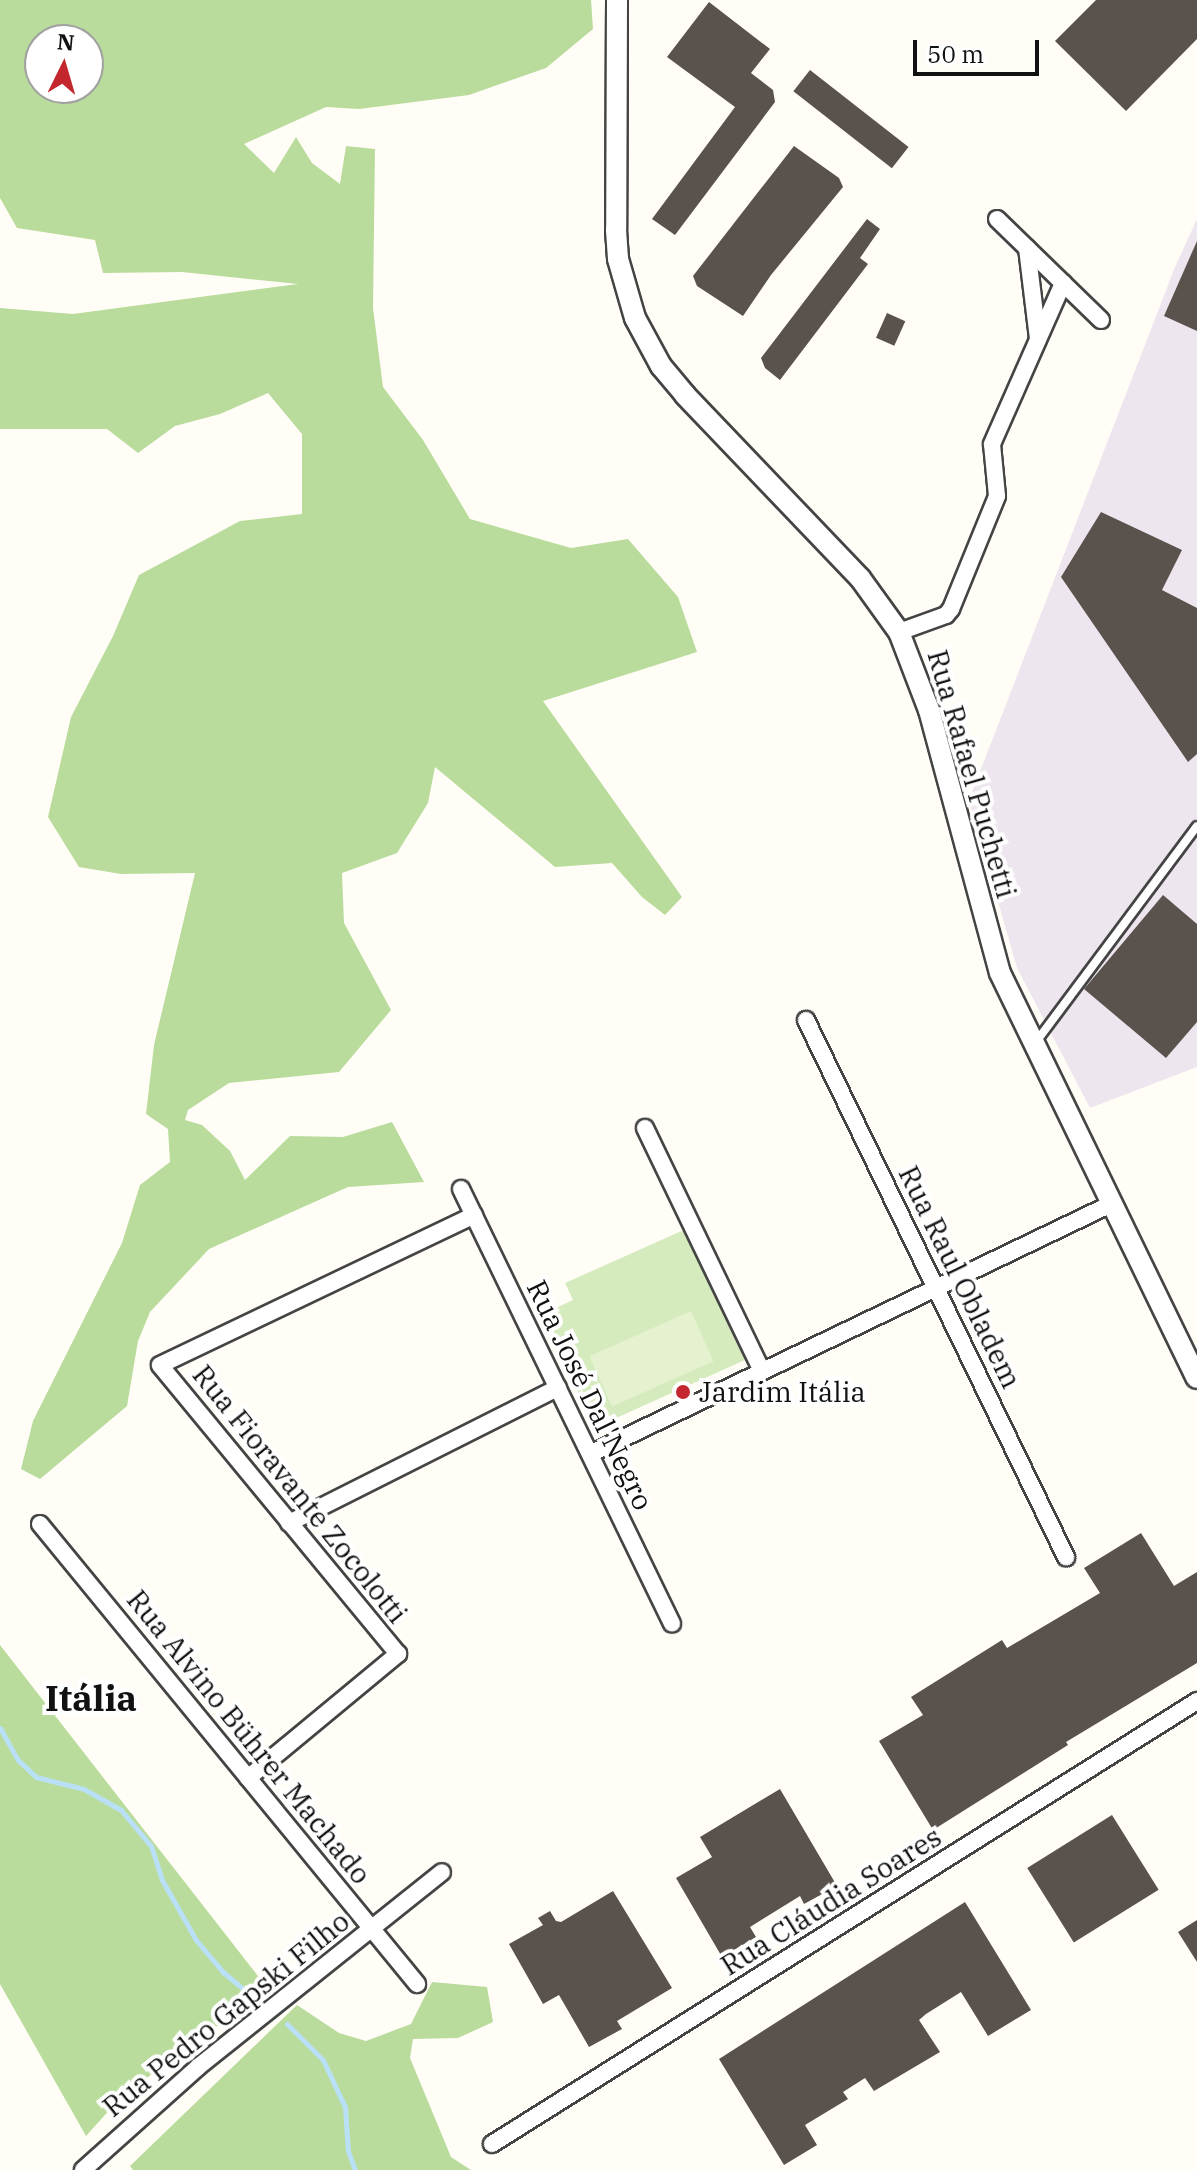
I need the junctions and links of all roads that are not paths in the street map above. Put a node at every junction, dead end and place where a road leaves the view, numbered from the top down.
1 (617, 0) edge
2 (997, 219) dead end
3 (1027, 248) junction
4 (1063, 283) junction
5 (1101, 320) dead end
6 (1038, 340) junction
7 (899, 632) junction
8 (1197, 826) edge
9 (806, 1020) dead end
10 (1033, 1046) junction
11 (645, 1128) dead end
12 (461, 1189) dead end
13 (1111, 1204) junction
14 (474, 1215) junction
15 (936, 1288) junction
16 (762, 1371) junction
17 (1197, 1378) edge
18 (558, 1388) junction
19 (590, 1454) junction
20 (289, 1523) junction
21 (40, 1524) dead end
22 (1066, 1557) dead end
23 (672, 1623) dead end
24 (1197, 1701) edge
25 (248, 1778) junction
26 (442, 1872) dead end
27 (372, 1928) junction
28 (417, 1984) dead end
29 (492, 2144) dead end
30 (83, 2170) edge

1 - 7 street, Rua Rafael Puchetti
2 - 3 street
3 - 4 street
3 - 6 street
4 - 5 street
4 - 6 street
6 - 7 street
7 - 10 street, Rua Rafael Puchetti
8 - 10 lane
9 - 15 street, Rua Raul Obladem
10 - 13 street, Rua Rafael Puchetti
11 - 16 street
12 - 14 street, Rua José Dal'Negro
13 - 15 street
13 - 17 street, Rua Rafael Puchetti
14 - 18 street, Rua José Dal'Negro
14 - 20 street, Rua Fioravante Zocolotti
15 - 16 street
15 - 22 street, Rua Raul Obladem
16 - 19 street
18 - 19 street, Rua José Dal'Negro
18 - 20 street
19 - 23 street, Rua José Dal'Negro
20 - 25 street, Rua Fioravante Zocolotti
21 - 25 street, Rua Alvino Bührer Machado
24 - 29 street, Rua Cláudia Soares
25 - 27 street, Rua Alvino Bührer Machado
26 - 27 street, Rua Pedro Gapski Filho
27 - 28 street, Rua Alvino Bührer Machado
27 - 30 street, Rua Pedro Gapski Filho

